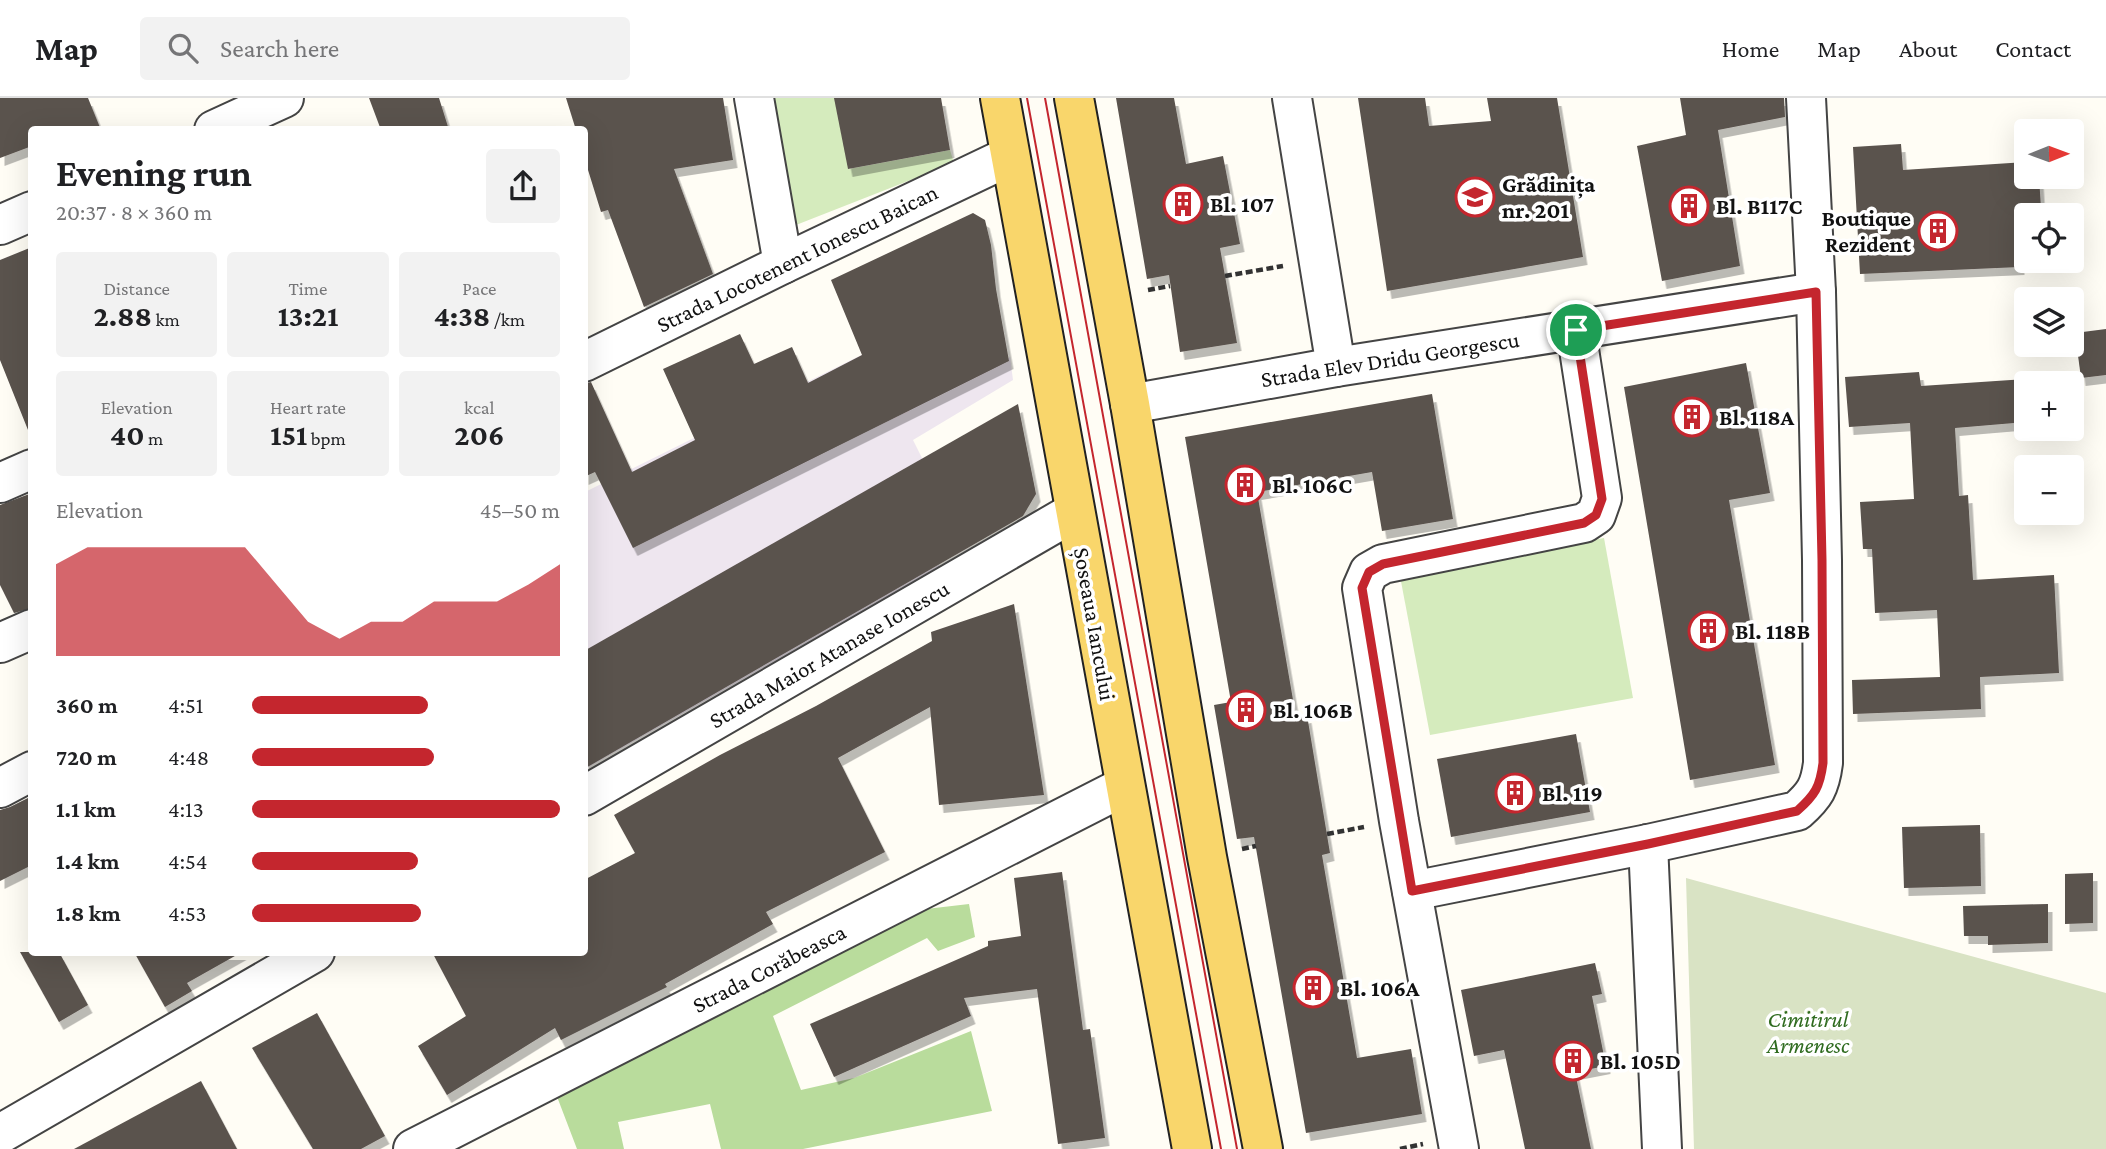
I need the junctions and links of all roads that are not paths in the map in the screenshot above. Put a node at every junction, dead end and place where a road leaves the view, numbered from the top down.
1 (284, 98) edge
2 (754, 98) edge
3 (1000, 98) edge
4 (1074, 98) edge
5 (1292, 98) edge
6 (1806, 98) edge
7 (223, 126) edge
8 (1010, 156) junction
9 (28, 213) edge
10 (0, 225) edge
11 (783, 264) junction
12 (1816, 292) junction
13 (1576, 330) junction
14 (588, 360) edge
15 (1336, 367) junction
16 (1130, 404) junction
17 (28, 470) edge
18 (0, 483) edge
19 (1074, 512) junction
20 (28, 631) edge
21 (0, 643) edge
22 (28, 773) edge
23 (1125, 786) junction
24 (0, 788) edge
25 (588, 794) edge
26 (1648, 844) junction
27 (1412, 891) junction
28 (308, 956) edge
29 (0, 1134) edge
30 (413, 1149) edge
31 (1192, 1149) edge
32 (1263, 1149) edge
33 (1459, 1149) edge
34 (1662, 1149) edge

1 - 7 street
2 - 11 street
3 - 8 main road, Șoseaua Iancului
4 - 16 main road
5 - 15 street
6 - 12 street
8 - 11 street, Strada Locotenent Ionescu Baican
8 - 19 main road, Șoseaua Iancului
9 - 10 street
11 - 14 street, Strada Locotenent Ionescu Baican
12 - 13 street, Strada Elev Dridu Georgescu
12 - 26 street
13 - 15 street, Strada Elev Dridu Georgescu
13 - 27 street
15 - 16 street, Strada Elev Dridu Georgescu
16 - 32 main road
17 - 18 street
19 - 23 main road, Șoseaua Iancului
19 - 25 street, Strada Maior Atanase Ionescu
20 - 21 street
22 - 24 street
23 - 30 street, Strada Corăbeasca
23 - 31 main road, Șoseaua Iancului
26 - 27 street
26 - 34 street
27 - 33 street
28 - 29 street

